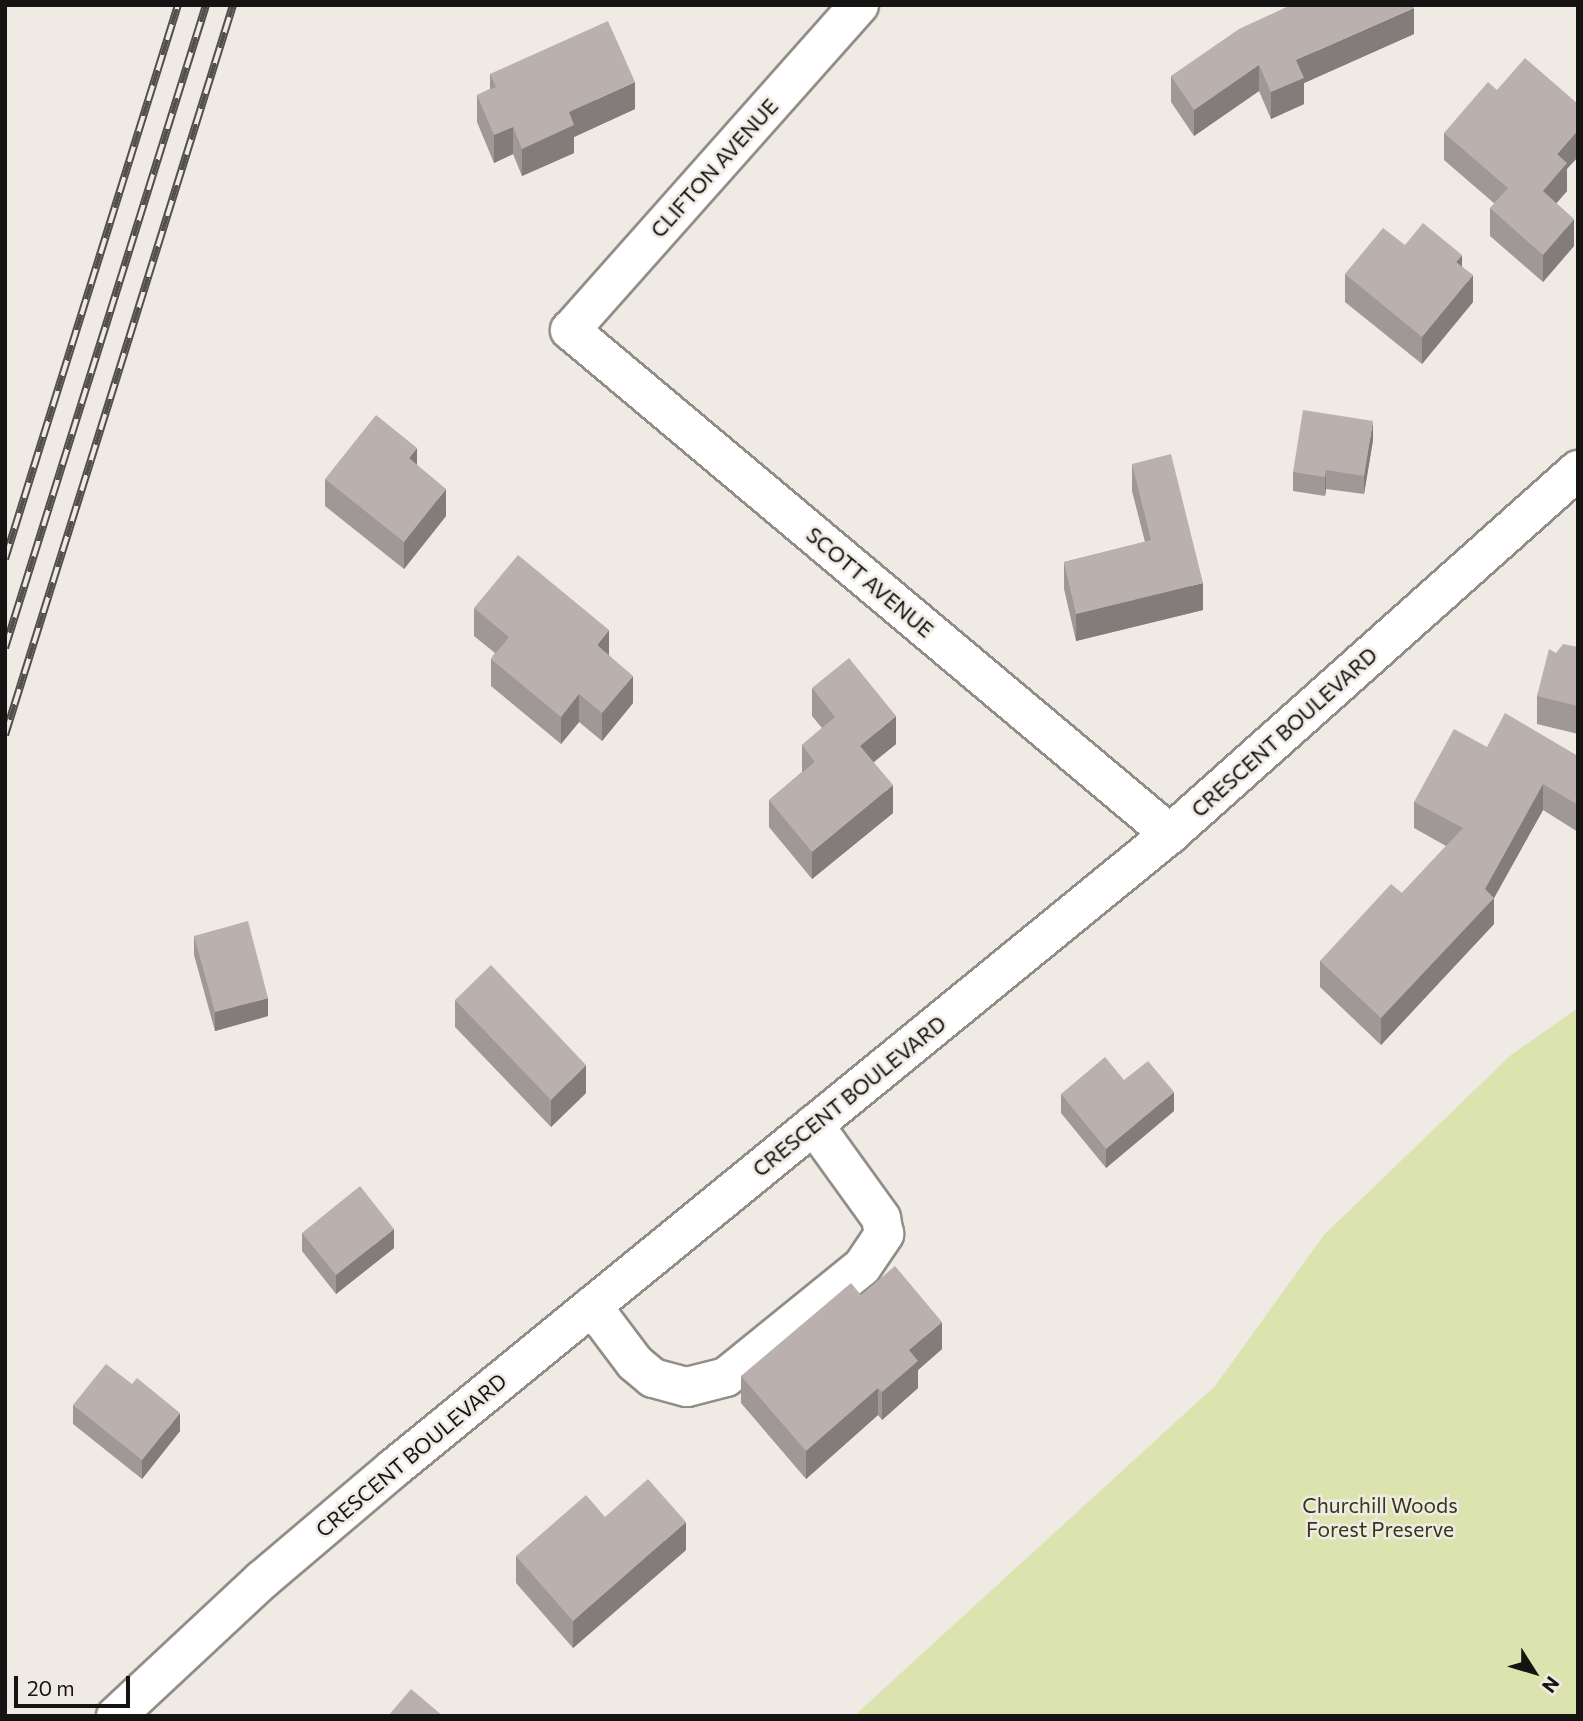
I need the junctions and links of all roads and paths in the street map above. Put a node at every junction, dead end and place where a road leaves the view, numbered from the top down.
1 (859, 5) edge
2 (570, 330) joint
3 (1578, 470) edge
4 (1170, 834) junction
5 (814, 1125) junction
6 (592, 1306) junction
7 (116, 1716) edge

1 - 2 street, CLIFTON AVENUE
2 - 4 street, SCOTT AVENUE
3 - 4 street, CRESCENT BOULEVARD
4 - 5 street, CRESCENT BOULEVARD
5 - 6 street, CRESCENT BOULEVARD
5 - 6 street
6 - 7 street, CRESCENT BOULEVARD

